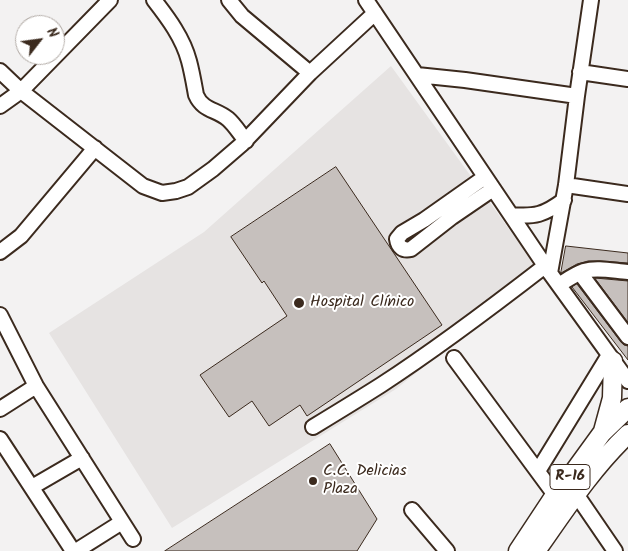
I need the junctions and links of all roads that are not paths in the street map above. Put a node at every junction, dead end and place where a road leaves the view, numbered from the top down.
1 (110, 0) edge
2 (154, 0) edge
3 (229, 0) edge
4 (366, 0) edge
5 (591, 0) edge
6 (375, 13) junction
7 (0, 71) edge
8 (580, 72) junction
9 (310, 73) junction
10 (417, 75) junction
11 (628, 79) edge
12 (21, 91) junction
13 (577, 96) junction
14 (0, 106) edge
15 (246, 141) junction
16 (95, 148) junction
17 (489, 183) junction
18 (566, 186) junction
19 (628, 194) edge
20 (564, 200) junction
21 (511, 215) junction
22 (0, 252) edge
23 (548, 270) junction
24 (628, 272) edge
25 (580, 273) junction
26 (559, 285) junction
27 (0, 315) edge
28 (628, 337) edge
29 (454, 358) dead end
30 (611, 358) junction
31 (628, 381) edge
32 (36, 386) junction
33 (628, 408) edge
34 (0, 410) edge
35 (313, 427) dead end
36 (602, 433) junction
37 (628, 434) edge
38 (0, 438) edge
39 (82, 458) junction
40 (538, 471) junction
41 (32, 487) junction
42 (555, 494) junction
43 (576, 494) junction
44 (412, 510) dead end
45 (122, 522) junction
46 (133, 539) dead end
47 (75, 551) edge
48 (447, 551) edge
49 (518, 551) edge
50 (536, 551) edge
51 (615, 551) edge

1 - 12 street
2 - 15 street
3 - 9 street
4 - 6 street
5 - 8 street
6 - 9 street
6 - 10 street
7 - 12 street
8 - 11 street
8 - 13 street
9 - 15 street
10 - 13 street
10 - 17 street
12 - 14 street
12 - 16 street
13 - 18 street
15 - 16 street
16 - 22 street
17 - 17 street
17 - 21 street
18 - 19 street
18 - 20 street
20 - 21 street
20 - 23 street
21 - 23 street
23 - 26 street
23 - 35 street
24 - 25 street
25 - 26 street
25 - 28 street
26 - 30 street
27 - 32 street
29 - 40 street
30 - 31 street
30 - 36 main road
30 - 40 street
32 - 34 street
32 - 39 street
33 - 36 main road, R-16
36 - 42 main road, R-16
37 - 43 main road, R-16
38 - 41 street
39 - 41 street
39 - 45 street
40 - 42 street
41 - 47 street
42 - 49 main road, R-16
43 - 50 main road, R-16
43 - 51 street
44 - 48 street
45 - 46 street
45 - 47 street

